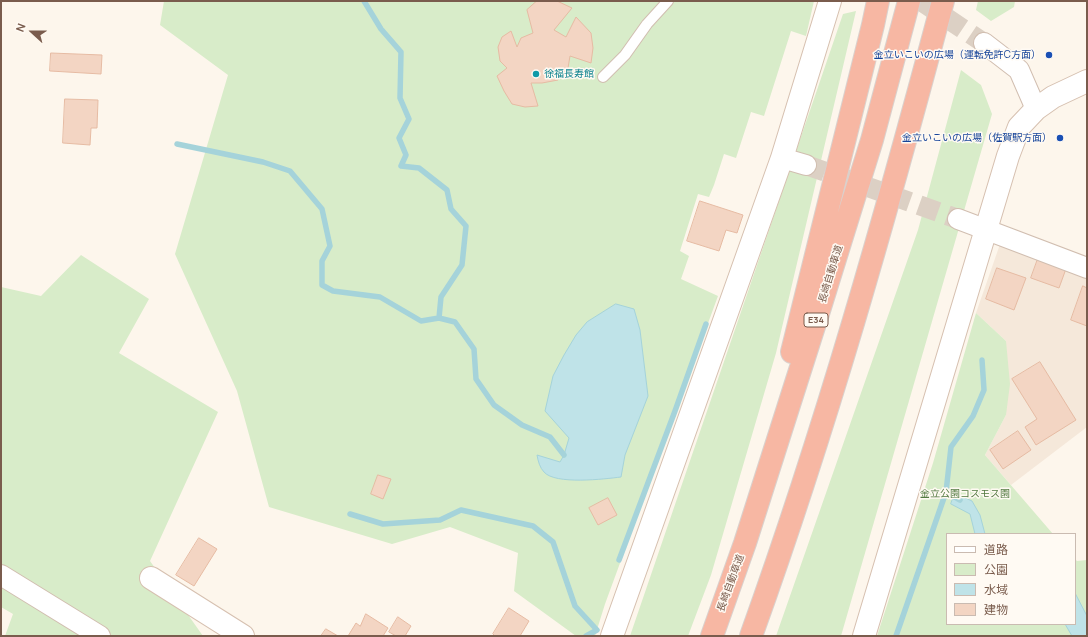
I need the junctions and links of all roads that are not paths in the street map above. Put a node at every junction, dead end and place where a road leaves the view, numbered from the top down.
1 (668, 1) edge
2 (830, 1) edge
3 (878, 1) edge
4 (909, 1) edge
5 (943, 1) edge
6 (953, 1) edge
7 (984, 44) tunnel mouth
8 (603, 77) dead end
9 (1087, 81) edge
10 (1036, 109) junction
11 (904, 151) junction
12 (782, 158) junction
13 (806, 165) tunnel mouth
14 (958, 219) tunnel mouth
15 (985, 229) junction
16 (1087, 268) edge
17 (745, 543) junction
18 (1, 575) edge
19 (151, 578) dead end
20 (100, 636) edge
21 (243, 636) edge
22 (612, 636) edge
23 (712, 636) edge
24 (751, 636) edge
25 (864, 636) edge

1 - 8 lane
2 - 12 street
3 - 17 highway
4 - 17 highway, 長崎自動車道 / E34
5 - 11 highway
6 - 11 highway
7 - 10 street
9 - 10 street
10 - 15 street
11 - 24 highway
12 - 13 street
12 - 22 street
14 - 15 street
15 - 16 street
15 - 25 street
17 - 23 highway, 長崎自動車道 / E34
18 - 20 street
19 - 21 street

